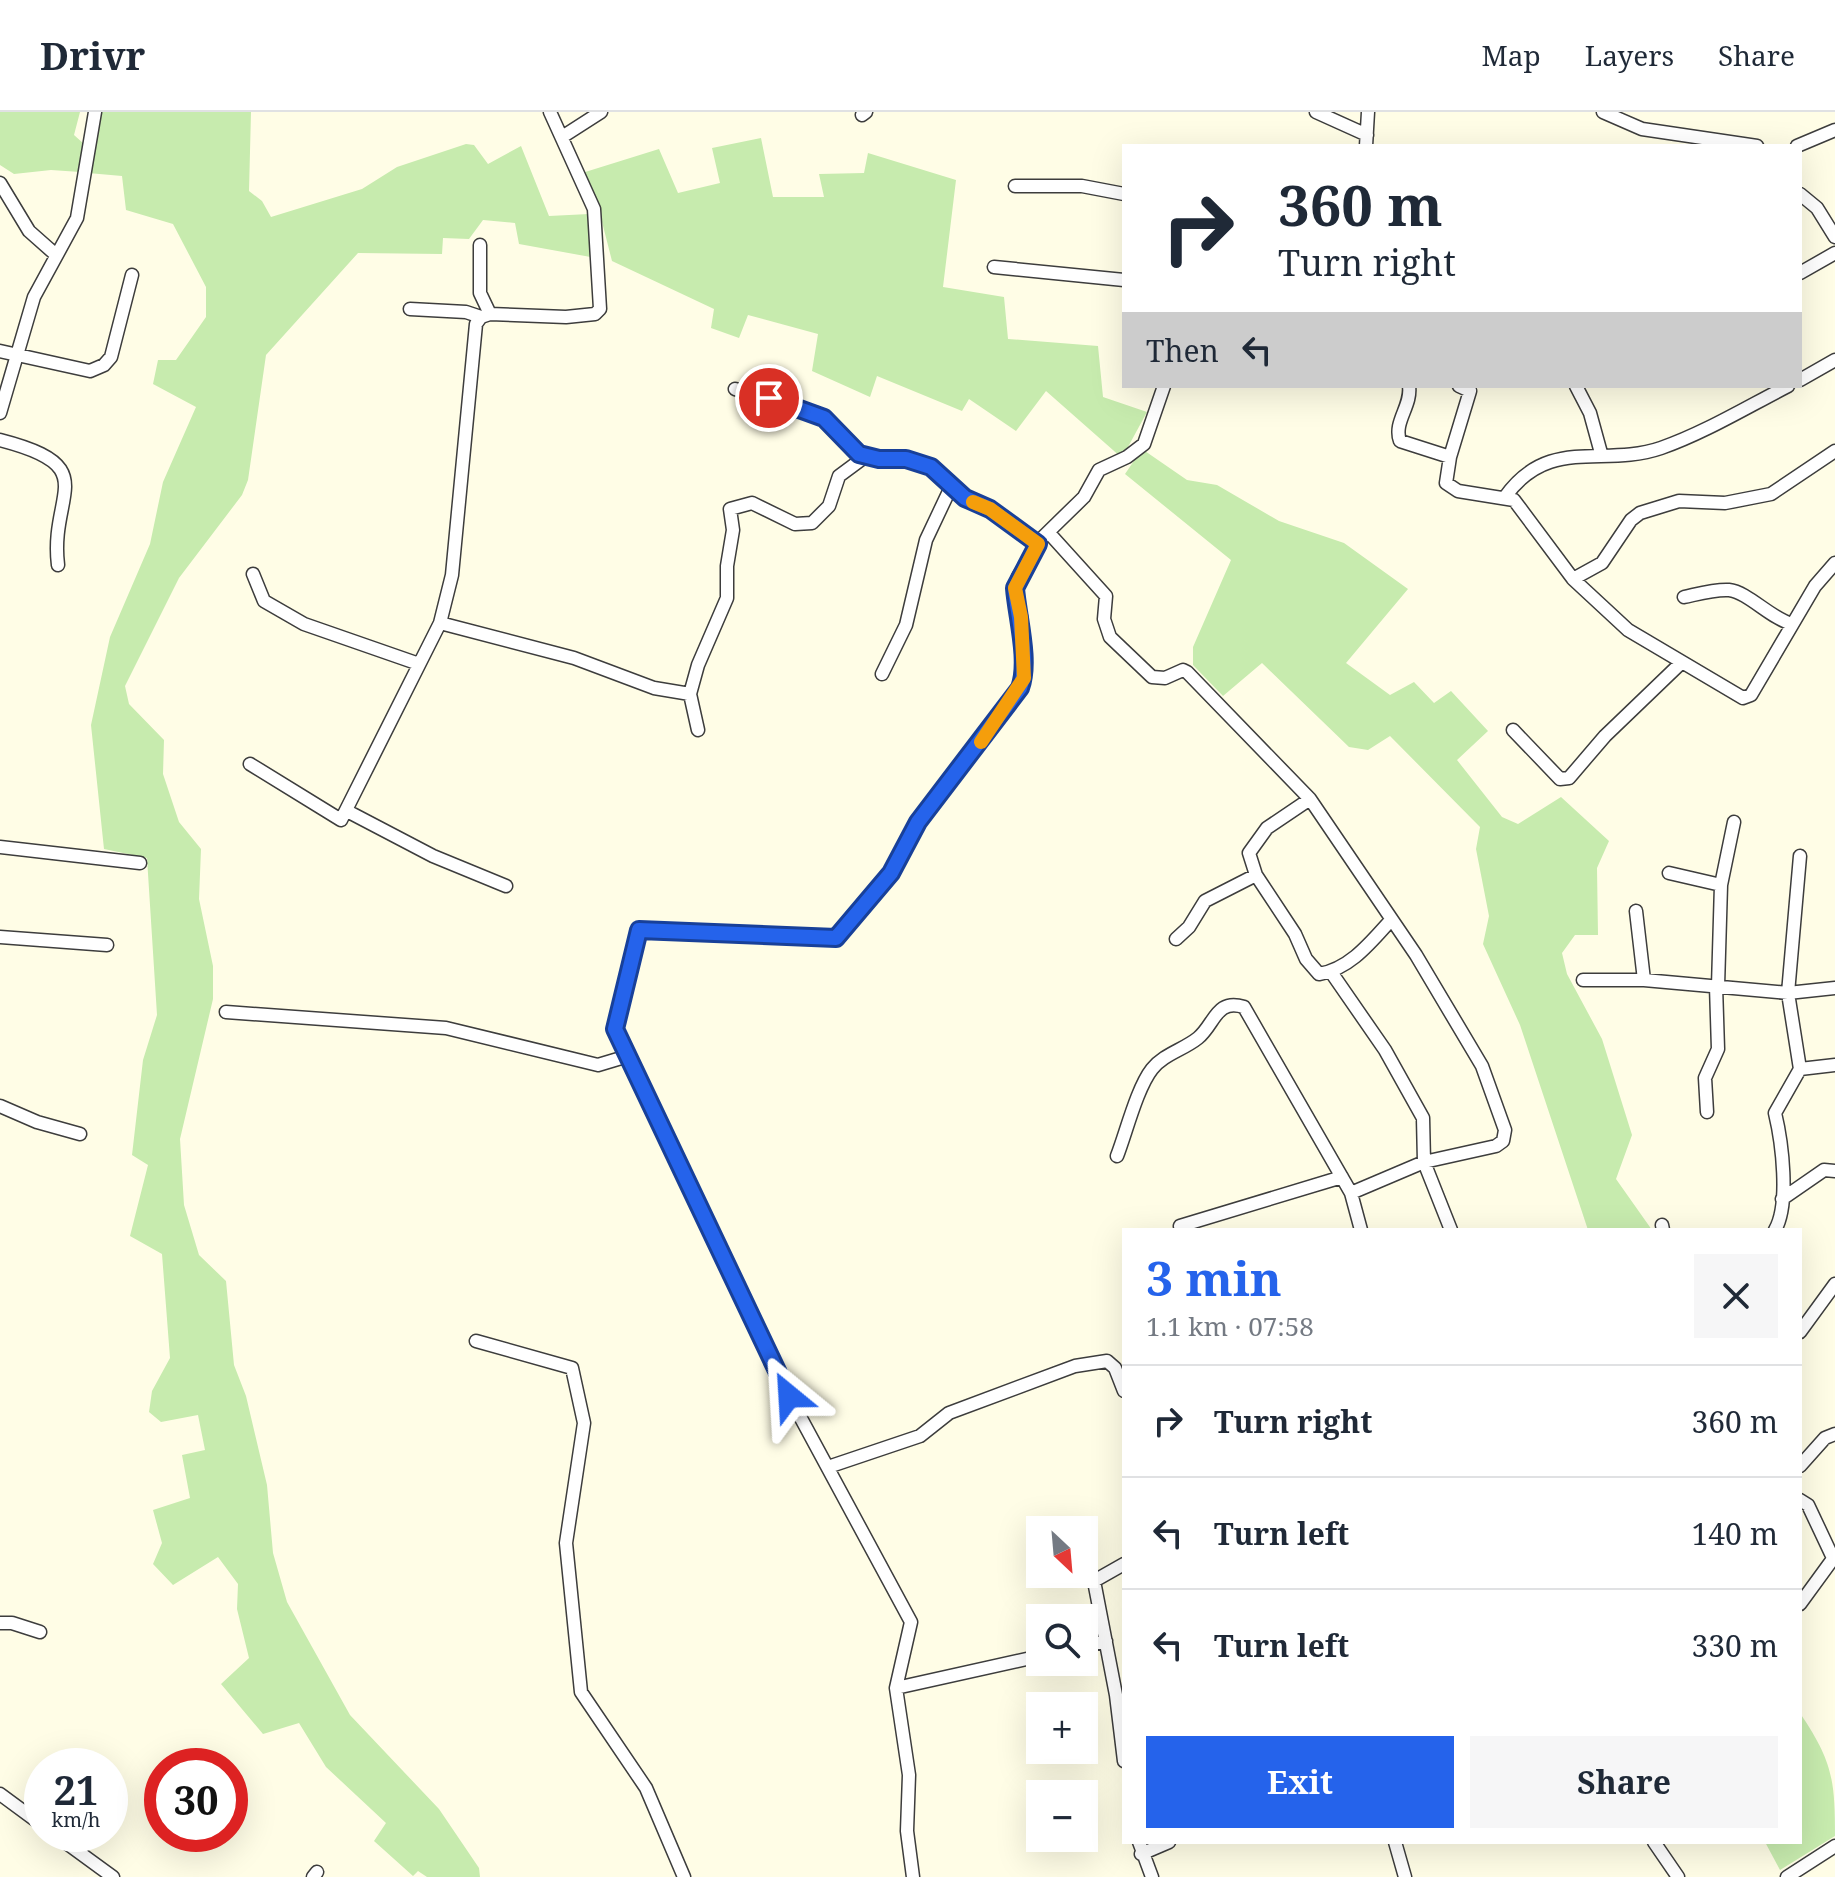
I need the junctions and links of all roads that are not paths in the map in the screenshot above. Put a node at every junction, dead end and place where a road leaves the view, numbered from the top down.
1 (95, 112) edge
2 (550, 112) edge
3 (601, 112) edge
4 (1316, 112) edge
5 (1368, 112) edge
6 (1603, 112) edge
7 (1835, 130) edge
8 (562, 137) junction
9 (1366, 140) edge
10 (1743, 144) edge
11 (1802, 144) edge
12 (0, 183) edge
13 (1015, 186) dead end
14 (1122, 194) edge
15 (1802, 196) edge
16 (1835, 237) edge
17 (480, 245) dead end
18 (1835, 253) edge
19 (55, 254) junction
20 (994, 267) dead end
21 (1802, 272) edge
22 (132, 275) dead end
23 (1122, 280) edge
24 (410, 309) dead end
25 (486, 316) junction
26 (0, 351) edge
27 (18, 353) junction
28 (1835, 360) edge
29 (1802, 379) edge
30 (1163, 388) edge
31 (1409, 388) edge
32 (1467, 388) edge
33 (1577, 388) edge
34 (1784, 388) edge
35 (735, 389) dead end
36 (0, 413) edge
37 (0, 440) edge
38 (1835, 451) edge
39 (1601, 453) junction
40 (866, 456) junction
41 (1450, 457) junction
42 (951, 487) junction
43 (1505, 497) junction
44 (1049, 533) junction
45 (1038, 544) junction
46 (1835, 563) edge
47 (58, 565) dead end
48 (253, 574) dead end
49 (1573, 579) junction
50 (1684, 597) dead end
51 (440, 623) junction
52 (1792, 624) junction
53 (1681, 663) junction
54 (419, 664) junction
55 (882, 674) dead end
56 (690, 694) junction
57 (698, 730) dead end
58 (1513, 730) dead end
59 (250, 764) dead end
60 (1310, 799) junction
61 (347, 811) junction
62 (1734, 822) dead end
63 (0, 847) edge
64 (1800, 856) dead end
65 (140, 863) dead end
66 (1669, 873) dead end
67 (1256, 875) junction
68 (1721, 885) junction
69 (506, 886) dead end
70 (1636, 911) dead end
71 (1391, 920) junction
72 (0, 937) edge
73 (1176, 939) dead end
74 (107, 945) dead end
75 (1331, 972) junction
76 (1583, 980) dead end
77 (1644, 980) junction
78 (1717, 986) junction
79 (1835, 988) edge
80 (1788, 993) junction
81 (226, 1012) dead end
82 (628, 1056) junction
83 (1835, 1065) edge
84 (1800, 1069) junction
85 (0, 1106) edge
86 (1707, 1112) dead end
87 (80, 1134) dead end
88 (1117, 1156) dead end
89 (1424, 1162) junction
90 (1835, 1171) edge
91 (1342, 1177) junction
92 (1351, 1193) junction
93 (1782, 1199) junction
94 (1180, 1226) dead end
95 (1360, 1228) edge
96 (1450, 1228) edge
97 (1776, 1228) edge
98 (1835, 1284) edge
99 (1802, 1329) edge
100 (476, 1341) dead end
101 (1122, 1357) edge
102 (1112, 1363) junction
103 (1122, 1386) edge
104 (1835, 1434) edge
105 (1802, 1464) edge
106 (828, 1467) junction
107 (1802, 1501) edge
108 (1834, 1557) edge
109 (1122, 1565) edge
110 (1802, 1601) edge
111 (0, 1623) edge
112 (40, 1632) dead end
113 (1106, 1641) junction
114 (1098, 1643) edge
115 (1026, 1659) edge
116 (896, 1688) junction
117 (1120, 1693) edge
118 (1122, 1727) edge
119 (0, 1794) edge
120 (24, 1812) edge
121 (1396, 1844) edge
122 (1655, 1844) edge
123 (1835, 1846) edge
124 (1140, 1848) edge
125 (79, 1852) edge
126 (113, 1877) edge
127 (684, 1877) edge
128 (913, 1877) edge
129 (1152, 1877) edge
130 (1405, 1877) edge
131 (1678, 1877) edge
132 (1787, 1877) edge

1 - 19 street
2 - 8 street
3 - 8 street
4 - 9 street
5 - 9 street
6 - 10 street
7 - 11 street
8 - 25 street
12 - 19 street
13 - 14 street
15 - 16 street
17 - 25 street
18 - 21 street
19 - 27 street
20 - 23 street
22 - 27 street
24 - 25 street
25 - 51 street
26 - 27 street
27 - 36 street
28 - 29 street
30 - 44 street
31 - 41 street
32 - 41 street
33 - 39 street
34 - 39 street
35 - 40 street
37 - 47 street
38 - 49 street
39 - 43 street
40 - 42 street
40 - 56 street
41 - 43 street
42 - 45 street
42 - 55 street
43 - 49 street
44 - 45 street
44 - 60 street
45 - 82 street
46 - 52 street
48 - 54 street
49 - 53 street
50 - 52 street
51 - 54 street
51 - 56 street
52 - 53 street
53 - 58 street
54 - 61 street
56 - 57 street
59 - 61 street
60 - 67 street
60 - 71 street
61 - 69 street
62 - 68 street
63 - 65 street
64 - 80 street
66 - 68 street
67 - 73 street
67 - 75 street
68 - 78 street
70 - 77 street
71 - 75 street
71 - 89 street
72 - 74 street
75 - 89 street
76 - 77 street
77 - 78 street
78 - 80 street
78 - 86 street
79 - 80 street
80 - 84 street
81 - 82 street
82 - 106 street
83 - 84 street
84 - 93 street
85 - 87 street
88 - 91 street
89 - 92 street
89 - 96 street
90 - 93 street
91 - 92 street
91 - 94 street
92 - 95 street
93 - 97 street
98 - 99 street
100 - 127 street
101 - 102 street
102 - 103 street
102 - 106 street
104 - 105 street
106 - 116 street
107 - 108 street
108 - 110 street
109 - 113 street
111 - 112 street
113 - 114 street
113 - 117 street
115 - 116 street
116 - 128 street
117 - 118 street
119 - 120 street
121 - 130 street
122 - 131 street
123 - 132 street
124 - 129 street
125 - 126 street

